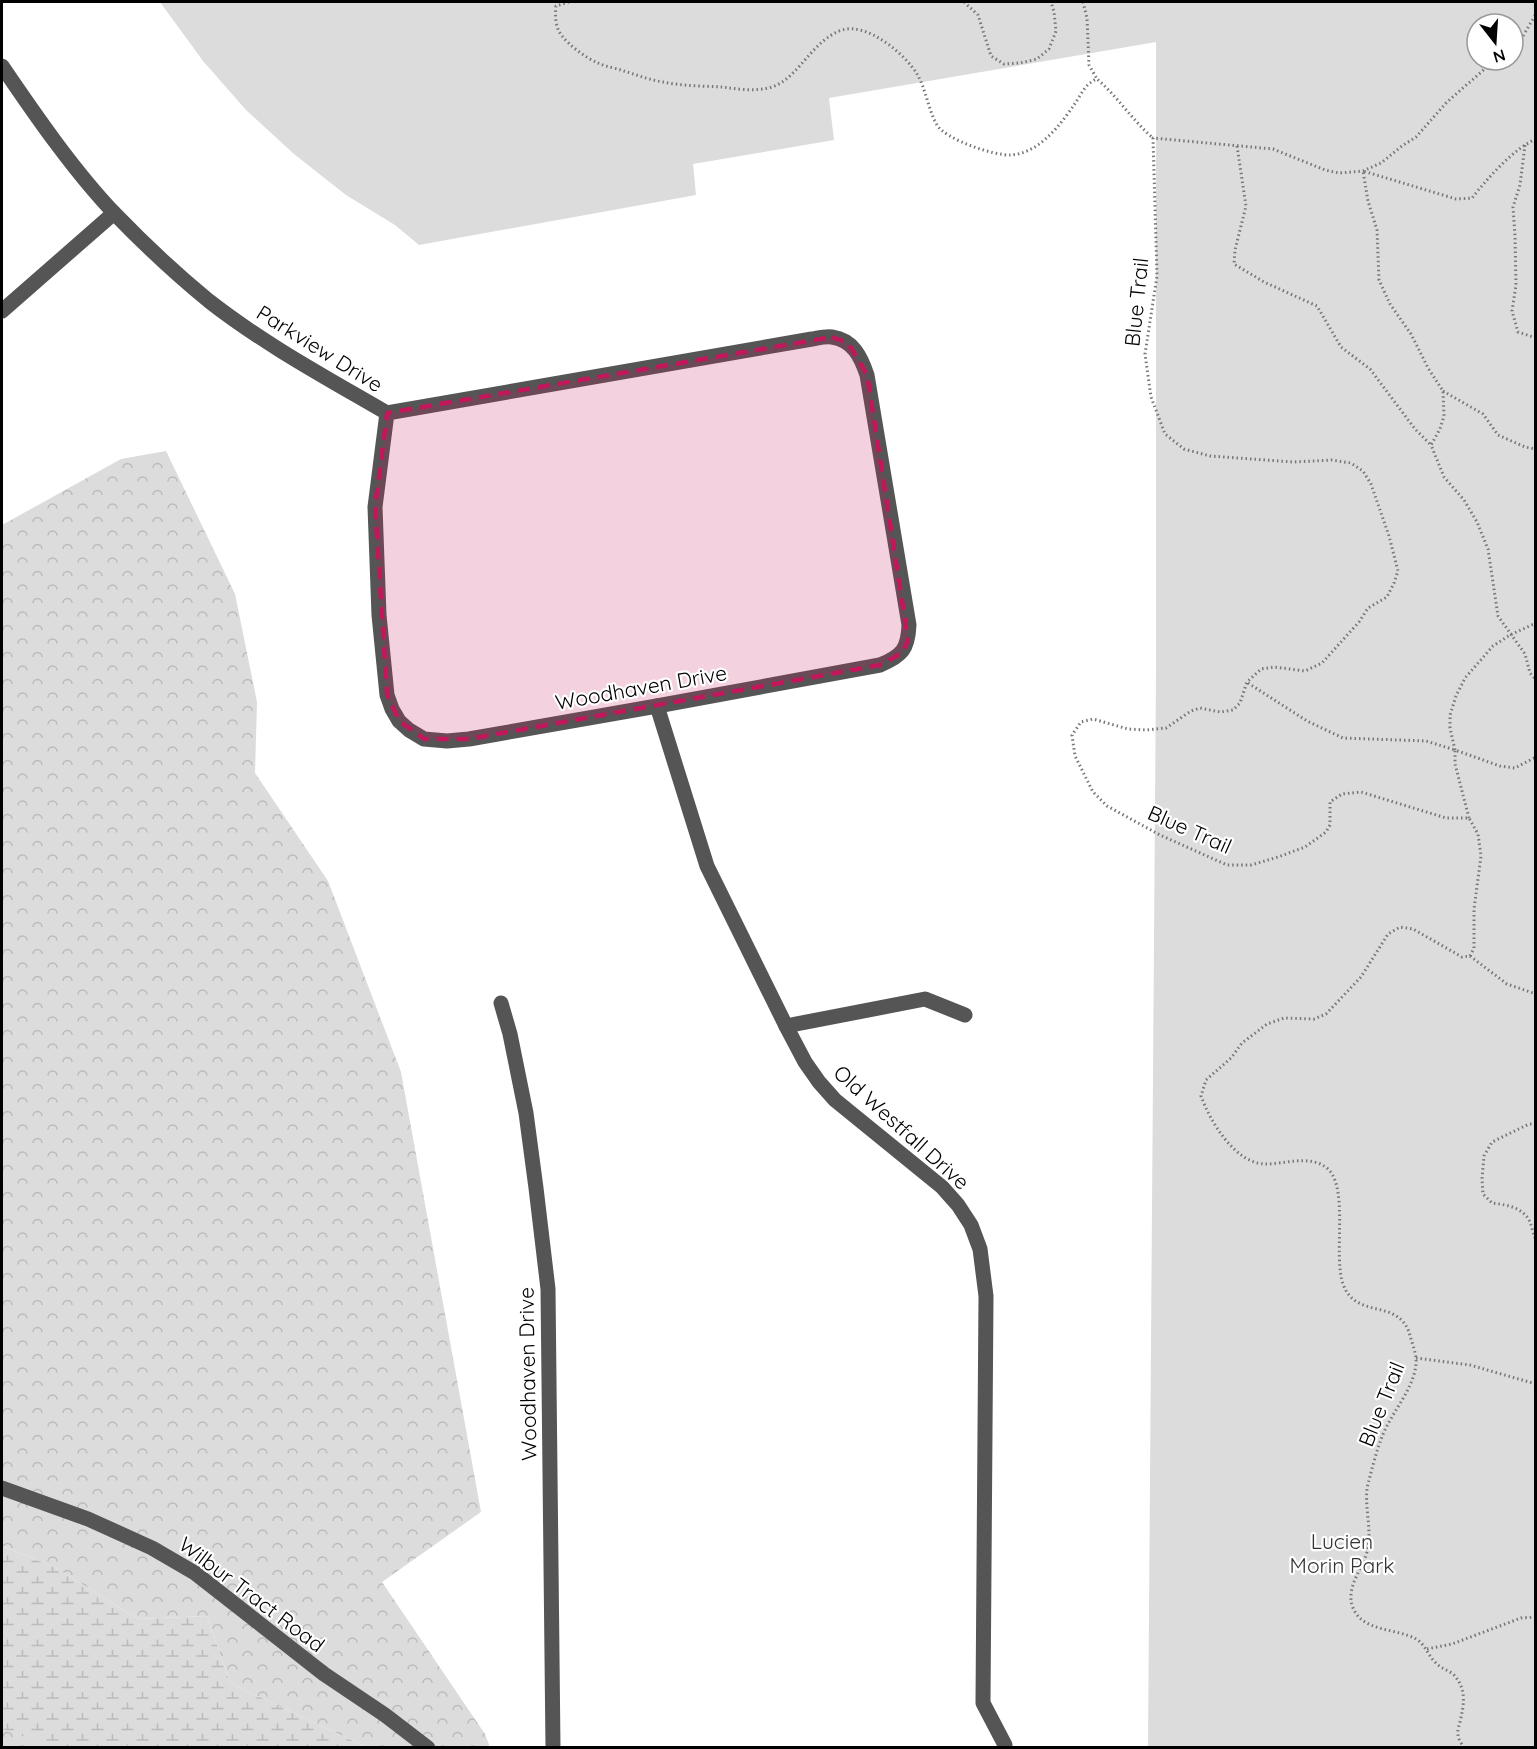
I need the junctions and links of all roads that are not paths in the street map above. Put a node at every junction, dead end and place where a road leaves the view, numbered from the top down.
1 (2, 66) edge
2 (114, 213) junction
3 (2, 311) edge
4 (861, 357) joint
5 (387, 413) junction
6 (657, 706) junction
7 (501, 1004) dead end
8 (965, 1015) dead end
9 (786, 1026) junction
10 (2, 1488) edge
11 (1005, 1745) dead end
12 (428, 1748) edge
13 (553, 1748) edge

1 - 2 street, Parkview Drive
2 - 3 street
2 - 5 street, Parkview Drive
4 - 5 street, Parkview Drive
4 - 6 street, Woodhaven Drive
5 - 6 street, Woodhaven Drive
6 - 9 street, Old Westfall Drive
7 - 13 street, Woodhaven Drive
8 - 9 street
9 - 11 street, Old Westfall Drive
10 - 12 street, Wilbur Tract Road

